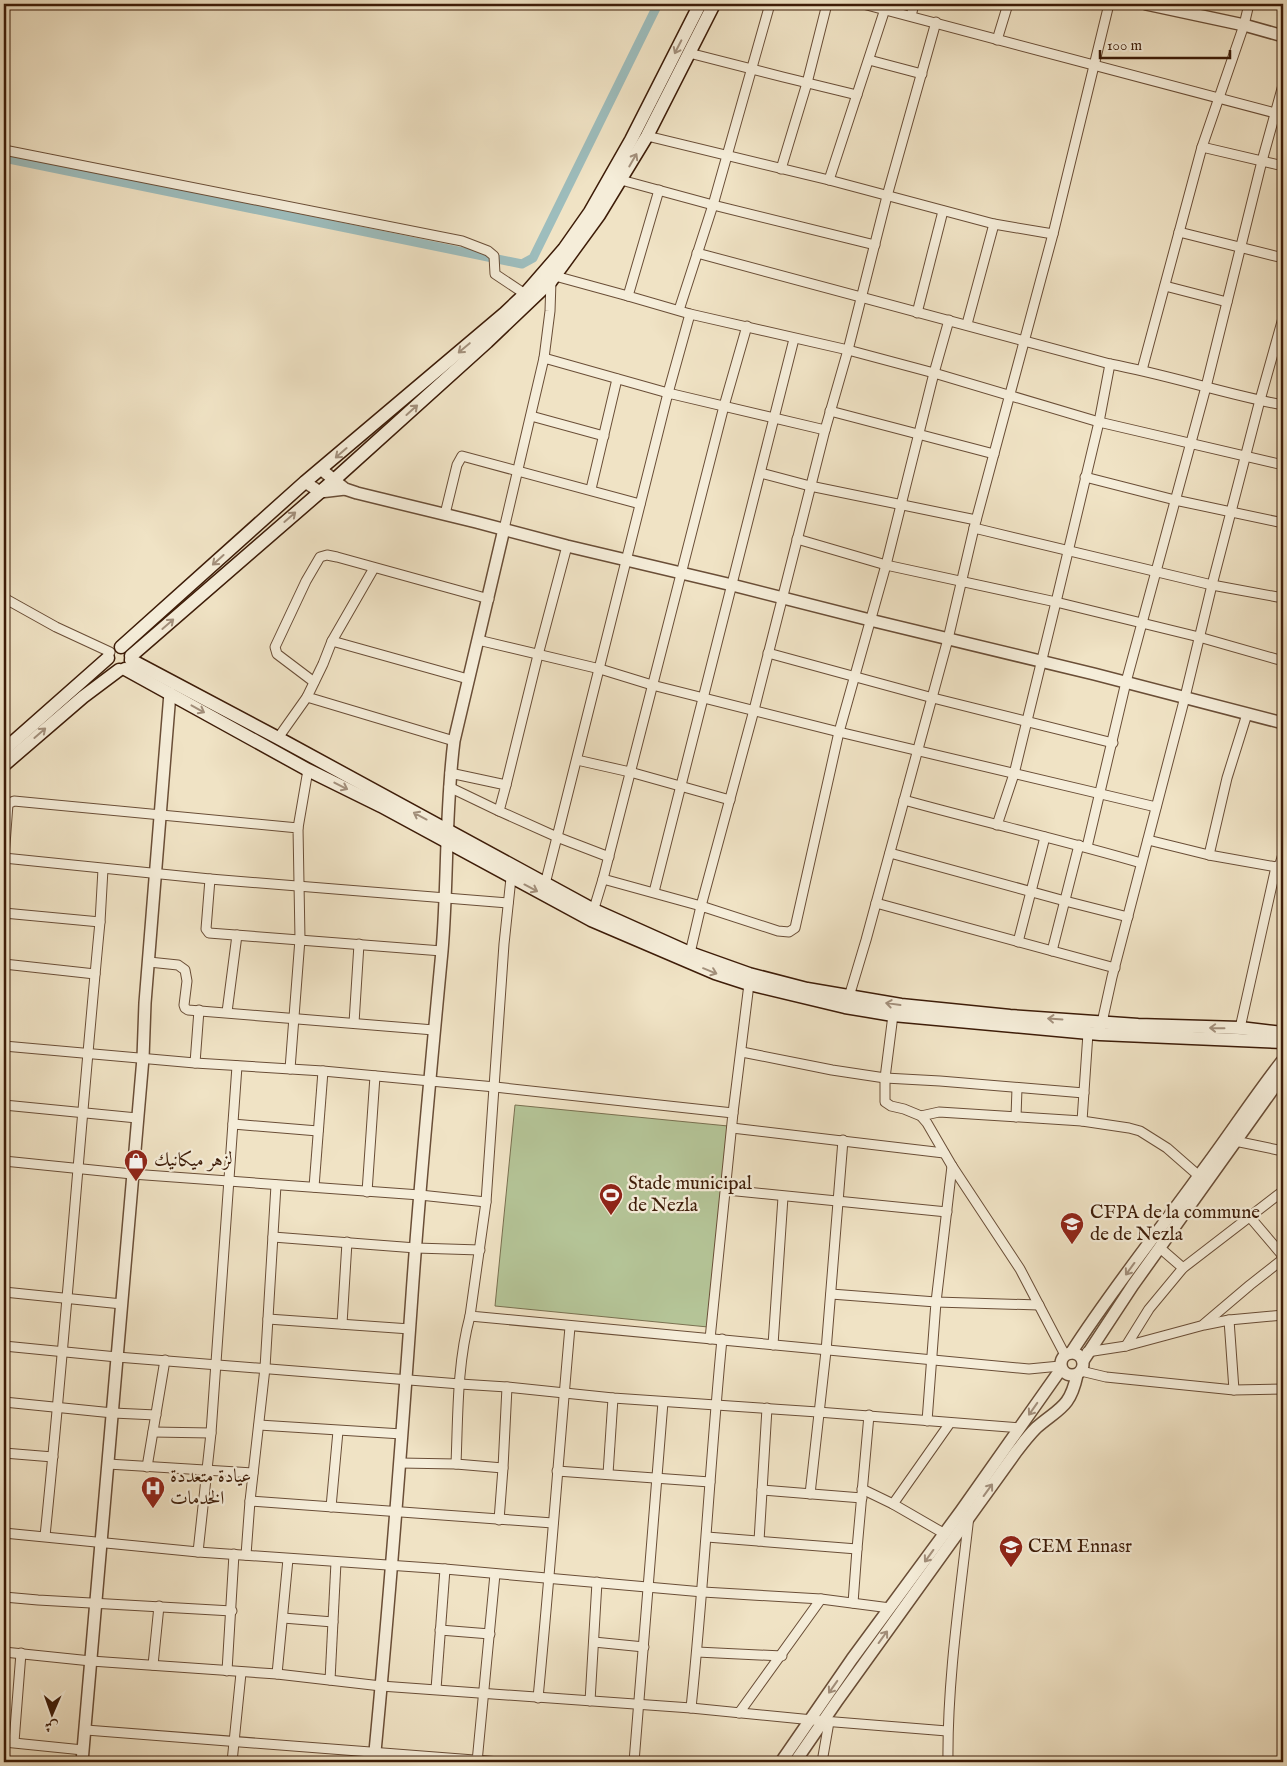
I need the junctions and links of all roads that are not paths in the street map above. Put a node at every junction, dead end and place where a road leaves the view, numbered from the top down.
1 (700, 4) edge
2 (714, 4) edge
3 (770, 4) edge
4 (827, 4) edge
5 (863, 4) edge
6 (914, 4) edge
7 (1008, 4) edge
8 (1109, 4) edge
9 (1146, 4) edge
10 (1249, 4) edge
11 (885, 9) junction
12 (911, 16) junction
13 (936, 22) junction
14 (1244, 25) junction
15 (1283, 36) edge
16 (998, 40) junction
17 (688, 53) junction
18 (868, 60) junction
19 (1094, 64) junction
20 (751, 69) junction
21 (922, 74) junction
22 (808, 83) junction
23 (1283, 85) edge
24 (857, 95) junction
25 (1219, 98) junction
26 (1276, 113) junction
27 (647, 136) junction
28 (1202, 147) junction
29 (4, 150) edge
30 (727, 156) junction
31 (1262, 161) junction
32 (1283, 166) edge
33 (781, 169) junction
34 (621, 180) junction
35 (829, 180) junction
36 (659, 190) junction
37 (887, 196) junction
38 (713, 205) junction
39 (943, 211) junction
40 (994, 224) junction
41 (1179, 232) junction
42 (1053, 234) junction
43 (875, 245) junction
44 (1240, 248) junction
45 (697, 253) junction
46 (1283, 258) edge
47 (553, 278) junction
48 (1165, 286) junction
49 (529, 296) junction
50 (628, 296) junction
51 (861, 297) junction
52 (1227, 302) junction
53 (679, 310) junction
54 (917, 313) junction
55 (690, 314) junction
56 (1283, 318) edge
57 (949, 320) junction
58 (967, 324) junction
59 (747, 326) junction
60 (794, 338) junction
61 (1024, 340) junction
62 (848, 350) junction
63 (544, 358) junction
64 (1110, 364) junction
65 (1142, 370) junction
66 (934, 373) junction
67 (617, 379) junction
68 (1206, 387) junction
69 (668, 393) junction
70 (1009, 394) junction
71 (1260, 400) junction
72 (1283, 405) edge
73 (724, 406) junction
74 (830, 411) junction
75 (530, 416) junction
76 (774, 417) junction
77 (1099, 422) junction
78 (825, 430) junction
79 (918, 435) junction
80 (604, 436) junction
81 (1191, 444) junction
82 (994, 454) junction
83 (1246, 455) junction
84 (1283, 465) edge
85 (322, 470) junction
86 (518, 471) junction
87 (761, 473) junction
88 (1085, 477) junction
89 (334, 480) junction
90 (305, 482) junction
91 (810, 486) junction
92 (346, 489) junction
93 (591, 489) junction
94 (320, 492) junction
95 (1175, 500) junction
96 (640, 504) junction
97 (901, 504) junction
98 (1231, 512) junction
99 (445, 514) junction
100 (1283, 523) edge
101 (975, 524) junction
102 (504, 529) junction
103 (796, 539) junction
104 (567, 546) junction
105 (1068, 550) junction
106 (627, 561) junction
107 (886, 565) junction
108 (374, 568) junction
109 (1157, 571) junction
110 (682, 573) junction
111 (961, 582) junction
112 (732, 585) junction
113 (1212, 585) junction
114 (782, 597) junction
115 (4, 598) edge
116 (1283, 598) edge
117 (488, 599) junction
118 (1056, 602) junction
119 (870, 620) junction
120 (1142, 623) junction
121 (1199, 637) junction
122 (478, 640) junction
123 (948, 640) junction
124 (332, 641) junction
125 (113, 652) junction
126 (768, 653) junction
127 (538, 655) junction
128 (1283, 661) edge
129 (1040, 662) junction
130 (126, 664) junction
131 (600, 669) junction
132 (854, 677) junction
133 (468, 679) junction
134 (314, 682) junction
135 (1126, 682) junction
136 (652, 685) junction
137 (170, 693) junction
138 (307, 697) junction
139 (702, 697) junction
140 (1185, 697) junction
141 (932, 698) junction
142 (754, 710) junction
143 (1248, 714) junction
144 (1026, 721) junction
145 (1283, 723) edge
146 (840, 732) junction
147 (278, 738) junction
148 (454, 741) junction
149 (1112, 743) junction
150 (4, 750) edge
151 (918, 751) junction
152 (577, 760) junction
153 (4, 765) edge
154 (308, 770) junction
155 (450, 772) junction
156 (630, 772) junction
157 (1014, 774) junction
158 (506, 786) junction
159 (680, 786) junction
160 (449, 787) junction
161 (1100, 795) junction
162 (730, 800) junction
163 (904, 800) junction
164 (1156, 807) junction
165 (499, 811) junction
166 (161, 814) junction
167 (997, 826) junction
168 (298, 828) junction
169 (446, 829) junction
170 (1045, 837) junction
171 (557, 838) junction
172 (1148, 840) junction
173 (446, 842) junction
174 (1083, 846) junction
175 (890, 853) junction
176 (1209, 855) junction
177 (1283, 856) edge
178 (609, 857) junction
179 (4, 859) edge
180 (1141, 863) junction
181 (1276, 867) junction
182 (102, 869) junction
183 (156, 873) junction
184 (511, 878) junction
185 (210, 879) junction
186 (604, 879) junction
187 (544, 884) junction
188 (300, 886) junction
189 (654, 892) junction
190 (1031, 892) junction
191 (445, 897) junction
192 (1065, 901) junction
193 (508, 903) junction
194 (876, 904) junction
195 (701, 906) junction
196 (4, 913) edge
197 (592, 915) junction
198 (1128, 917) junction
199 (100, 922) junction
200 (237, 935) junction
201 (300, 940) junction
202 (1018, 942) junction
203 (359, 944) junction
204 (442, 951) junction
205 (1052, 951) junction
206 (690, 953) junction
207 (149, 962) junction
208 (4, 964) edge
209 (1115, 968) junction
210 (95, 974) junction
211 (749, 984) junction
212 (847, 1002) junction
213 (199, 1010) junction
214 (227, 1012) junction
215 (893, 1015) junction
216 (294, 1019) junction
217 (354, 1023) junction
218 (1240, 1028) junction
219 (434, 1030) junction
220 (1097, 1030) junction
221 (1283, 1033) edge
222 (1283, 1042) edge
223 (4, 1046) edge
224 (742, 1052) junction
225 (89, 1053) junction
226 (143, 1058) junction
227 (1283, 1060) edge
228 (195, 1063) junction
229 (237, 1066) junction
230 (290, 1069) junction
231 (323, 1071) junction
232 (1283, 1075) edge
233 (374, 1076) junction
234 (885, 1078) junction
235 (429, 1082) junction
236 (495, 1087) junction
237 (1017, 1088) junction
238 (1084, 1093) junction
239 (4, 1106) edge
240 (84, 1113) junction
241 (734, 1113) junction
242 (921, 1116) junction
243 (1016, 1117) junction
244 (138, 1118) junction
245 (1082, 1121) junction
246 (233, 1124) junction
247 (732, 1128) junction
248 (318, 1131) junction
249 (842, 1140) junction
250 (1235, 1141) junction
251 (1283, 1151) edge
252 (944, 1153) junction
253 (4, 1161) edge
254 (952, 1166) junction
255 (79, 1168) junction
256 (132, 1174) junction
257 (1200, 1176) junction
258 (229, 1182) junction
259 (276, 1185) junction
260 (314, 1188) junction
261 (726, 1190) junction
262 (1283, 1191) edge
263 (367, 1192) junction
264 (420, 1196) junction
265 (783, 1197) junction
266 (838, 1201) junction
267 (486, 1202) junction
268 (947, 1212) junction
269 (1249, 1216) junction
270 (273, 1237) junction
271 (347, 1242) junction
272 (416, 1248) junction
273 (1160, 1248) junction
274 (480, 1250) junction
275 (1283, 1258) edge
276 (1183, 1268) junction
277 (4, 1292) edge
278 (830, 1294) junction
279 (66, 1298) junction
280 (936, 1302) junction
281 (122, 1304) junction
282 (1039, 1305) junction
283 (1283, 1315) edge
284 (470, 1316) junction
285 (268, 1319) junction
286 (1230, 1320) junction
287 (342, 1324) junction
288 (1204, 1325) junction
289 (570, 1327) junction
290 (410, 1329) junction
291 (710, 1339) junction
292 (722, 1339) junction
293 (773, 1345) junction
294 (4, 1346) edge
295 (1126, 1346) junction
296 (63, 1350) junction
297 (826, 1351) junction
298 (1068, 1354) junction
299 (117, 1357) junction
300 (165, 1360) junction
301 (931, 1360) junction
302 (216, 1364) junction
303 (1082, 1365) junction
304 (265, 1368) junction
305 (1061, 1368) junction
306 (405, 1380) junction
307 (460, 1384) junction
308 (507, 1387) junction
309 (1234, 1390) junction
310 (1283, 1390) edge
311 (564, 1392) junction
312 (613, 1398) junction
313 (4, 1402) edge
314 (663, 1402) junction
315 (715, 1404) junction
316 (58, 1407) junction
317 (767, 1408) junction
318 (818, 1412) junction
319 (113, 1413) junction
320 (156, 1415) junction
321 (869, 1415) junction
322 (927, 1421) junction
323 (950, 1423) junction
324 (259, 1425) junction
325 (1020, 1428) junction
326 (338, 1431) junction
327 (153, 1432) junction
328 (211, 1433) junction
329 (402, 1434) junction
330 (4, 1453) edge
331 (53, 1457) junction
332 (400, 1463) junction
333 (108, 1464) junction
334 (456, 1464) junction
335 (147, 1467) junction
336 (503, 1468) junction
337 (208, 1470) junction
338 (557, 1471) junction
339 (253, 1473) junction
340 (608, 1474) junction
341 (658, 1478) junction
342 (710, 1482) junction
343 (762, 1490) junction
344 (862, 1493) junction
345 (810, 1494) junction
346 (250, 1501) junction
347 (893, 1504) junction
348 (331, 1507) junction
349 (396, 1511) junction
350 (970, 1516) junction
351 (498, 1520) junction
352 (553, 1523) junction
353 (4, 1533) edge
354 (945, 1534) junction
355 (45, 1536) junction
356 (707, 1537) junction
357 (759, 1541) junction
358 (100, 1543) junction
359 (857, 1549) junction
360 (198, 1552) junction
361 (234, 1554) junction
362 (246, 1555) junction
363 (288, 1559) junction
364 (336, 1562) junction
365 (391, 1566) junction
366 (445, 1569) junction
367 (495, 1574) junction
368 (550, 1578) junction
369 (597, 1582) junction
370 (649, 1586) junction
371 (702, 1592) junction
372 (4, 1597) edge
373 (821, 1599) junction
374 (853, 1603) junction
375 (96, 1604) junction
376 (159, 1606) junction
377 (890, 1608) junction
378 (232, 1612) junction
379 (282, 1618) junction
380 (333, 1622) junction
381 (440, 1630) junction
382 (490, 1634) junction
383 (594, 1642) junction
384 (644, 1647) junction
385 (4, 1652) edge
386 (697, 1652) junction
387 (21, 1653) junction
388 (782, 1656) junction
389 (91, 1661) junction
390 (153, 1665) junction
391 (227, 1671) junction
392 (241, 1672) junction
393 (277, 1674) junction
394 (330, 1680) junction
395 (381, 1686) junction
396 (436, 1689) junction
397 (484, 1693) junction
398 (538, 1698) junction
399 (590, 1701) junction
400 (639, 1705) junction
401 (691, 1708) junction
402 (739, 1712) junction
403 (810, 1720) junction
404 (826, 1722) junction
405 (86, 1730) junction
406 (947, 1731) junction
407 (233, 1741) junction
408 (4, 1742) edge
409 (14, 1742) junction
410 (83, 1750) junction
411 (375, 1757) edge
412 (477, 1761) edge
413 (82, 1762) edge
414 (232, 1762) edge
415 (500, 1762) edge
416 (634, 1762) edge
417 (781, 1762) edge
418 (795, 1762) edge
419 (822, 1762) edge
420 (948, 1762) edge

1 -> 49 main road
2 - 17 main road
3 - 20 street
4 - 22 street
5 - 11 street
6 - 12 street
7 - 16 street
8 - 19 street
9 - 14 street
10 - 14 street
11 - 12 street
11 - 18 street
12 - 13 street
13 - 16 street
13 - 21 street
14 - 15 street
14 - 25 street
16 - 19 street
17 - 20 street
17 - 27 main road
18 - 21 street
18 - 24 street
19 - 25 street
19 - 42 street
20 - 22 street
20 - 30 street
21 - 37 street
22 - 24 street
22 - 33 street
23 - 26 street
24 - 35 street
25 - 26 street
25 - 28 street
26 - 31 street
27 - 30 street
34 -> 27 main road
28 - 31 street
28 - 41 street
29 - 49 street
30 - 33 street
30 - 38 street
31 - 32 street
31 - 44 street
33 - 35 street
34 - 36 street
34 - 47 main road
35 - 37 street
36 - 38 street
36 - 50 street
37 - 39 street
37 - 43 street
38 - 43 street
38 - 45 street
39 - 40 street
39 - 54 street
40 - 42 street
40 - 58 street
41 - 44 street
41 - 48 street
42 - 61 street
43 - 51 street
44 - 46 street
44 - 52 street
45 - 51 street
45 - 53 street
47 - 49 main road
47 - 50 street
47 - 63 street
48 - 52 street
48 - 65 street
49 -> 85 main road
89 -> 49 main road
50 - 53 street
51 - 54 street
51 - 62 street
52 - 68 street
53 - 55 street
54 - 57 street
55 - 59 street
55 - 69 street
56 - 71 street
57 - 58 street
57 - 66 street
58 - 61 street
59 - 60 street
59 - 73 street
60 - 62 street
60 - 76 street
61 - 64 street
61 - 70 street
62 - 66 street
62 - 74 street
63 - 67 street
63 - 75 street
64 - 65 street
64 - 77 street
65 - 68 street
66 - 70 street
66 - 79 street
67 - 69 street
67 - 80 street
68 - 71 street
68 - 81 street
69 - 73 street
69 - 96 street
70 - 77 street
70 - 82 street
71 - 72 street
71 - 83 street
73 - 76 street
73 - 110 street
74 - 78 street
74 - 79 street
75 - 80 street
75 - 86 street
76 - 78 street
76 - 87 street
77 - 81 street
77 - 88 street
78 - 91 street
79 - 82 street
79 - 97 street
80 - 93 street
81 - 83 street
81 - 95 street
82 - 101 street
83 - 84 street
83 - 98 street
85 - 89 street
85 - 90 main road
86 - 93 street
86 - 99 street
86 - 102 street
87 - 91 street
87 - 112 street
88 - 95 street
88 - 105 street
89 - 92 street
89 - 94 main road
90 - 94 street
90 -> 125 main road
91 - 97 street
91 - 103 street
92 - 94 street
92 - 99 street
93 - 96 street
130 -> 94 main road
95 - 98 street
95 - 109 street
96 - 106 street
97 - 101 street
97 - 107 street
98 - 100 street
98 - 113 street
99 - 102 street
101 - 105 street
101 - 111 street
102 - 104 street
102 - 117 street
103 - 107 street
103 - 114 street
104 - 106 street
104 - 127 street
105 - 109 street
105 - 118 street
106 - 110 street
106 - 131 street
107 - 111 street
107 - 119 street
108 - 117 street
108 - 124 street
108 - 134 street
109 - 113 street
109 - 120 street
110 - 112 street
110 - 136 street
111 - 118 street
111 - 123 street
112 - 114 street
112 - 139 street
113 - 116 street
113 - 121 street
114 - 119 street
114 - 126 street
115 - 125 street
117 - 122 street
118 - 120 street
118 - 129 street
119 - 123 street
119 - 132 street
120 - 121 street
120 - 135 street
121 - 128 street
121 - 140 street
122 - 127 street
122 - 133 street
123 - 129 street
123 - 141 street
124 - 133 street
124 - 134 street
125 - 130 main road
125 - 130 main road
125 - 150 main road
126 - 132 street
126 - 142 street
127 - 131 street
127 - 158 street
129 - 135 street
129 - 144 street
130 - 137 main road
130 - 147 main road
153 -> 130 main road
131 - 136 street
131 - 152 street
132 - 141 street
132 - 146 street
133 - 148 street
134 - 138 street
135 - 140 street
135 - 149 street
136 - 139 street
136 - 156 street
137 -> 154 main road
137 - 166 street
138 - 147 street
138 - 148 street
139 - 142 street
139 - 159 street
140 - 143 street
140 - 164 street
141 - 144 street
141 - 151 street
142 - 146 street
142 - 162 street
143 - 145 street
143 - 176 street
144 - 149 street
144 - 157 street
146 - 151 street
146 - 195 street
169 -> 147 main road
148 - 155 street
149 - 161 street
151 - 157 street
151 - 163 street
152 - 156 street
152 - 171 street
154 - 168 street
154 -> 173 main road
155 - 158 street
155 - 160 street
156 - 159 street
156 - 178 street
157 - 161 street
157 - 167 street
158 - 165 street
159 - 162 street
159 - 189 street
160 - 165 street
160 - 169 street
161 - 164 street
161 - 174 street
162 - 195 street
163 - 167 street
163 - 175 street
164 - 172 street
165 - 171 street
166 - 168 street
166 - 179 street
166 - 183 street
167 - 170 street
168 - 188 street
169 - 173 street
169 - 187 main road
170 - 174 street
170 - 190 street
171 - 178 street
171 - 187 street
172 - 176 street
172 - 180 street
173 - 184 main road
173 - 191 street
174 - 180 street
174 - 192 street
175 - 190 street
175 - 194 street
176 - 181 street
177 - 181 street
178 - 186 street
179 - 182 street
180 - 198 street
181 - 218 street
182 - 183 street
182 - 199 street
183 - 185 street
183 - 207 street
184 - 193 street
184 -> 197 main road
185 - 188 street
185 - 200 street
186 - 189 street
186 - 197 street
187 - 197 main road
188 - 191 street
188 - 201 street
189 - 195 street
190 - 192 street
190 - 202 street
191 - 193 street
191 - 204 street
192 - 198 street
192 - 205 street
193 - 236 street
194 - 202 street
194 - 212 street
195 - 206 street
196 - 199 street
197 - 206 main road
197 -> 211 main road
198 - 209 street
199 - 210 street
200 - 201 street
200 - 214 street
201 - 203 street
201 - 216 street
202 - 205 street
203 - 204 street
203 - 217 street
204 - 219 street
205 - 209 street
206 - 212 main road
207 - 213 street
207 - 226 street
208 - 210 street
209 - 220 street
210 - 225 street
211 - 212 main road
211 - 224 street
212 - 215 main road
220 -> 212 main road
213 - 214 street
213 - 228 street
214 - 216 street
215 - 220 main road
215 - 234 street
216 - 217 street
216 - 230 street
217 - 219 street
218 -> 220 main road
218 - 221 main road
219 - 235 street
220 - 222 main road
220 - 238 street
223 - 225 street
224 - 234 street
224 - 241 street
225 - 226 street
225 - 240 street
226 - 228 street
226 - 244 street
227 - 257 street
228 - 229 street
229 - 230 street
229 - 246 street
230 - 231 street
231 - 233 street
231 - 248 street
232 - 250 street
233 - 235 street
233 - 263 street
234 - 237 street
234 - 242 street
235 - 236 street
235 - 264 street
236 - 241 street
236 - 267 street
237 - 238 street
237 - 243 street
238 - 245 street
239 - 240 street
240 - 244 street
240 - 255 street
241 - 247 street
242 - 243 street
242 - 252 street
243 - 245 street
244 - 256 street
245 - 257 street
246 - 248 street
246 - 258 street
247 - 249 street
247 - 261 street
248 - 260 street
249 - 252 street
249 - 266 street
250 - 251 street
250 - 273 street
252 - 254 street
253 - 255 street
254 - 268 street
254 - 282 street
255 - 256 street
255 - 279 street
256 - 258 street
256 - 281 street
257 -> 298 street
258 - 259 street
258 - 302 street
259 - 260 street
259 - 270 street
260 - 263 street
261 - 265 street
261 - 291 street
262 - 269 street
263 - 264 street
264 - 267 street
264 - 272 street
265 - 266 street
265 - 293 street
266 - 268 street
266 - 278 street
267 - 274 street
268 - 280 street
269 - 275 street
269 - 276 street
270 - 271 street
270 - 285 street
271 - 272 street
271 - 287 street
272 - 274 street
272 - 290 street
273 - 276 street
273 - 303 street
274 - 284 street
275 - 288 street
276 - 295 street
277 - 279 street
278 - 280 street
278 - 297 street
279 - 281 street
279 - 296 street
280 - 282 street
280 - 301 street
281 - 299 street
282 - 298 street
283 - 286 street
284 - 289 street
284 - 307 street
285 - 287 street
285 - 304 street
286 - 288 street
286 - 309 street
287 - 290 street
288 - 295 street
289 - 291 street
289 - 311 street
290 - 306 street
291 - 292 street
292 - 293 street
292 - 315 street
293 - 297 street
294 - 296 street
295 - 303 street
296 - 299 street
296 - 316 street
297 - 301 street
297 - 318 street
298 - 303 street
298 - 305 street
299 - 300 street
299 - 319 street
300 - 302 street
300 - 320 street
301 - 305 street
301 - 322 street
302 - 304 street
302 - 328 street
303 - 305 street
303 - 309 street
350 -> 303 street
304 - 306 street
304 - 324 street
305 -> 325 street
306 - 307 street
306 - 329 street
307 - 308 street
307 - 334 street
308 - 311 street
308 - 336 street
309 - 310 street
311 - 312 street
311 - 338 street
312 - 314 street
312 - 340 street
313 - 316 street
314 - 315 street
314 - 341 street
315 - 317 street
315 - 342 street
316 - 319 street
316 - 331 street
317 - 318 street
317 - 343 street
318 - 321 street
318 - 345 street
319 - 320 street
319 - 333 street
320 - 327 street
321 - 322 street
321 - 344 street
322 - 323 street
323 - 325 street
323 - 347 street
324 - 326 street
324 - 339 street
325 - 354 street
326 - 329 street
326 - 348 street
327 - 328 street
327 - 335 street
328 - 337 street
329 - 332 street
330 - 331 street
331 - 355 street
332 - 334 street
332 - 349 street
333 - 335 street
333 - 358 street
334 - 336 street
335 - 337 street
336 - 351 street
337 - 339 street
337 - 360 street
338 - 340 street
338 - 352 street
339 - 346 street
340 - 341 street
341 - 342 street
341 - 370 street
342 - 356 street
343 - 345 street
343 - 357 street
344 - 345 street
344 - 347 street
344 - 359 street
346 - 348 street
346 - 362 street
347 - 354 street
348 - 349 street
349 - 351 street
349 - 365 street
404 -> 350 street
350 - 406 street
351 - 352 street
352 - 368 street
353 - 355 street
354 -> 377 street
355 - 358 street
356 - 357 street
356 - 371 street
357 - 359 street
358 - 360 street
358 - 375 street
359 - 374 street
360 - 361 street
361 - 362 street
361 - 378 street
362 - 363 street
363 - 364 street
363 - 379 street
364 - 365 street
364 - 380 street
365 - 366 street
365 - 395 street
366 - 367 street
366 - 381 street
367 - 368 street
367 - 382 street
368 - 369 street
368 - 398 street
369 - 370 street
369 - 383 street
370 - 371 street
370 - 384 street
371 - 373 street
371 - 386 street
372 - 375 street
373 - 374 street
373 - 388 street
374 - 377 street
375 - 376 street
375 - 389 street
376 - 378 street
376 - 390 street
377 -> 403 street
378 - 391 street
379 - 380 street
379 - 393 street
380 - 394 street
381 - 382 street
381 - 396 street
382 - 397 street
383 - 384 street
383 - 399 street
384 - 400 street
385 - 387 street
386 - 388 street
386 - 401 street
387 - 389 street
387 - 409 street
388 - 402 street
389 - 390 street
389 - 405 street
390 - 391 street
391 - 392 street
392 - 393 street
392 - 407 street
393 - 394 street
394 - 395 street
395 - 396 street
395 - 411 street
396 - 397 street
397 - 398 street
397 - 412 street
398 - 399 street
399 - 400 street
400 - 401 street
400 - 416 street
401 - 402 street
402 - 403 street
403 - 404 street
403 - 417 street
404 - 406 street
404 - 418 street
404 - 419 street
405 - 407 street
405 - 410 street
406 - 420 street
407 - 411 street
407 - 414 street
408 - 409 street
409 - 410 street
410 - 413 street
411 - 412 street
412 - 415 street

